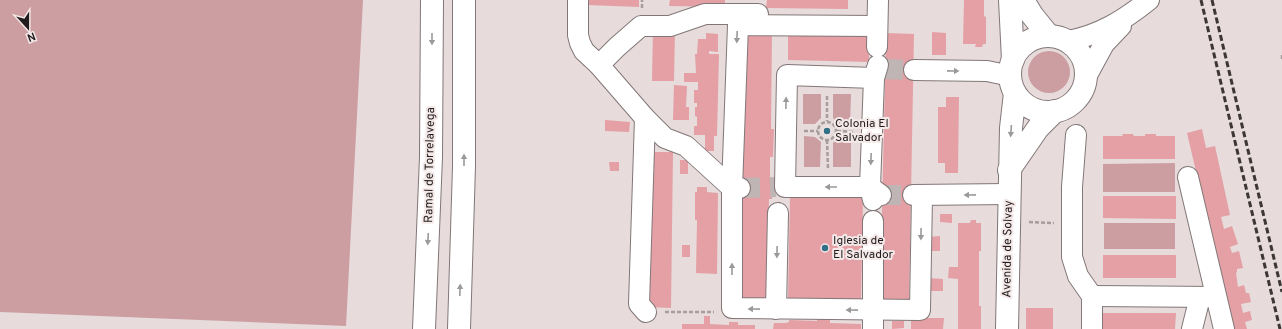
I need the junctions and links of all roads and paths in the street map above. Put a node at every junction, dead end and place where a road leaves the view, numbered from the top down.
1 (432, 0) edge
2 (464, 0) edge
3 (578, 0) edge
4 (1010, 0) edge
5 (1023, 0) edge
6 (1149, 0) edge
7 (1133, 13) junction
8 (878, 14) edge
9 (1058, 38) junction
10 (1282, 55) edge
11 (1282, 61) edge
12 (599, 65) junction
13 (878, 66) junction
14 (914, 70) tunnel mouth
15 (827, 76) junction
16 (1013, 76) junction
17 (1086, 77) junction
18 (1055, 111) junction
19 (645, 118) junction
20 (827, 121) junction
21 (1076, 135) dead end
22 (827, 140) junction
23 (1009, 170) junction
24 (1188, 177) dead end
25 (828, 187) junction
26 (736, 188) junction
27 (779, 194) junction
28 (1009, 194) junction
29 (873, 221) dead end
30 (1008, 221) junction
31 (1072, 224) junction
32 (1092, 296) junction
33 (1208, 297) junction
34 (732, 308) junction
35 (776, 309) junction
36 (646, 312) joint
37 (873, 320) edge
38 (424, 329) edge
39 (459, 329) edge
40 (1007, 329) edge
41 (1092, 329) edge
42 (1192, 329) edge
43 (1224, 329) edge

1 -> 38 highway, Ramal de Torrelavega
39 -> 2 highway
3 - 12 street
4 - 16 highway, Avenida de Solvay
5 - 9 highway
6 - 7 street
7 - 9 street
7 - 17 street
8 - 12 street
8 - 13 street
8 -> 26 street
9 - 16 highway
9 - 17 highway
10 - 11 path
12 - 19 street
13 - 15 street
13 -> 25 street
14 -> 16 street
15 - 20 path
27 -> 15 street
16 - 18 highway
16 -> 23 highway, Avenida de Solvay
17 - 18 highway
18 - 23 highway
19 - 26 street
19 - 36 street
20 - 22 path
20 - 22 path
21 - 31 street
22 - 25 path
23 - 28 highway, Avenida de Solvay
24 - 33 street
25 - 27 street
34 -> 26 street
27 -> 35 street
28 - 30 highway, Avenida de Solvay
28 -> 37 street
29 - 37 street
30 - 31 path
30 - 40 highway, Avenida de Solvay
31 - 32 street
32 - 33 street
32 - 41 street
33 - 42 street
33 - 43 street
35 -> 34 street
34 - 36 path
37 -> 35 street

